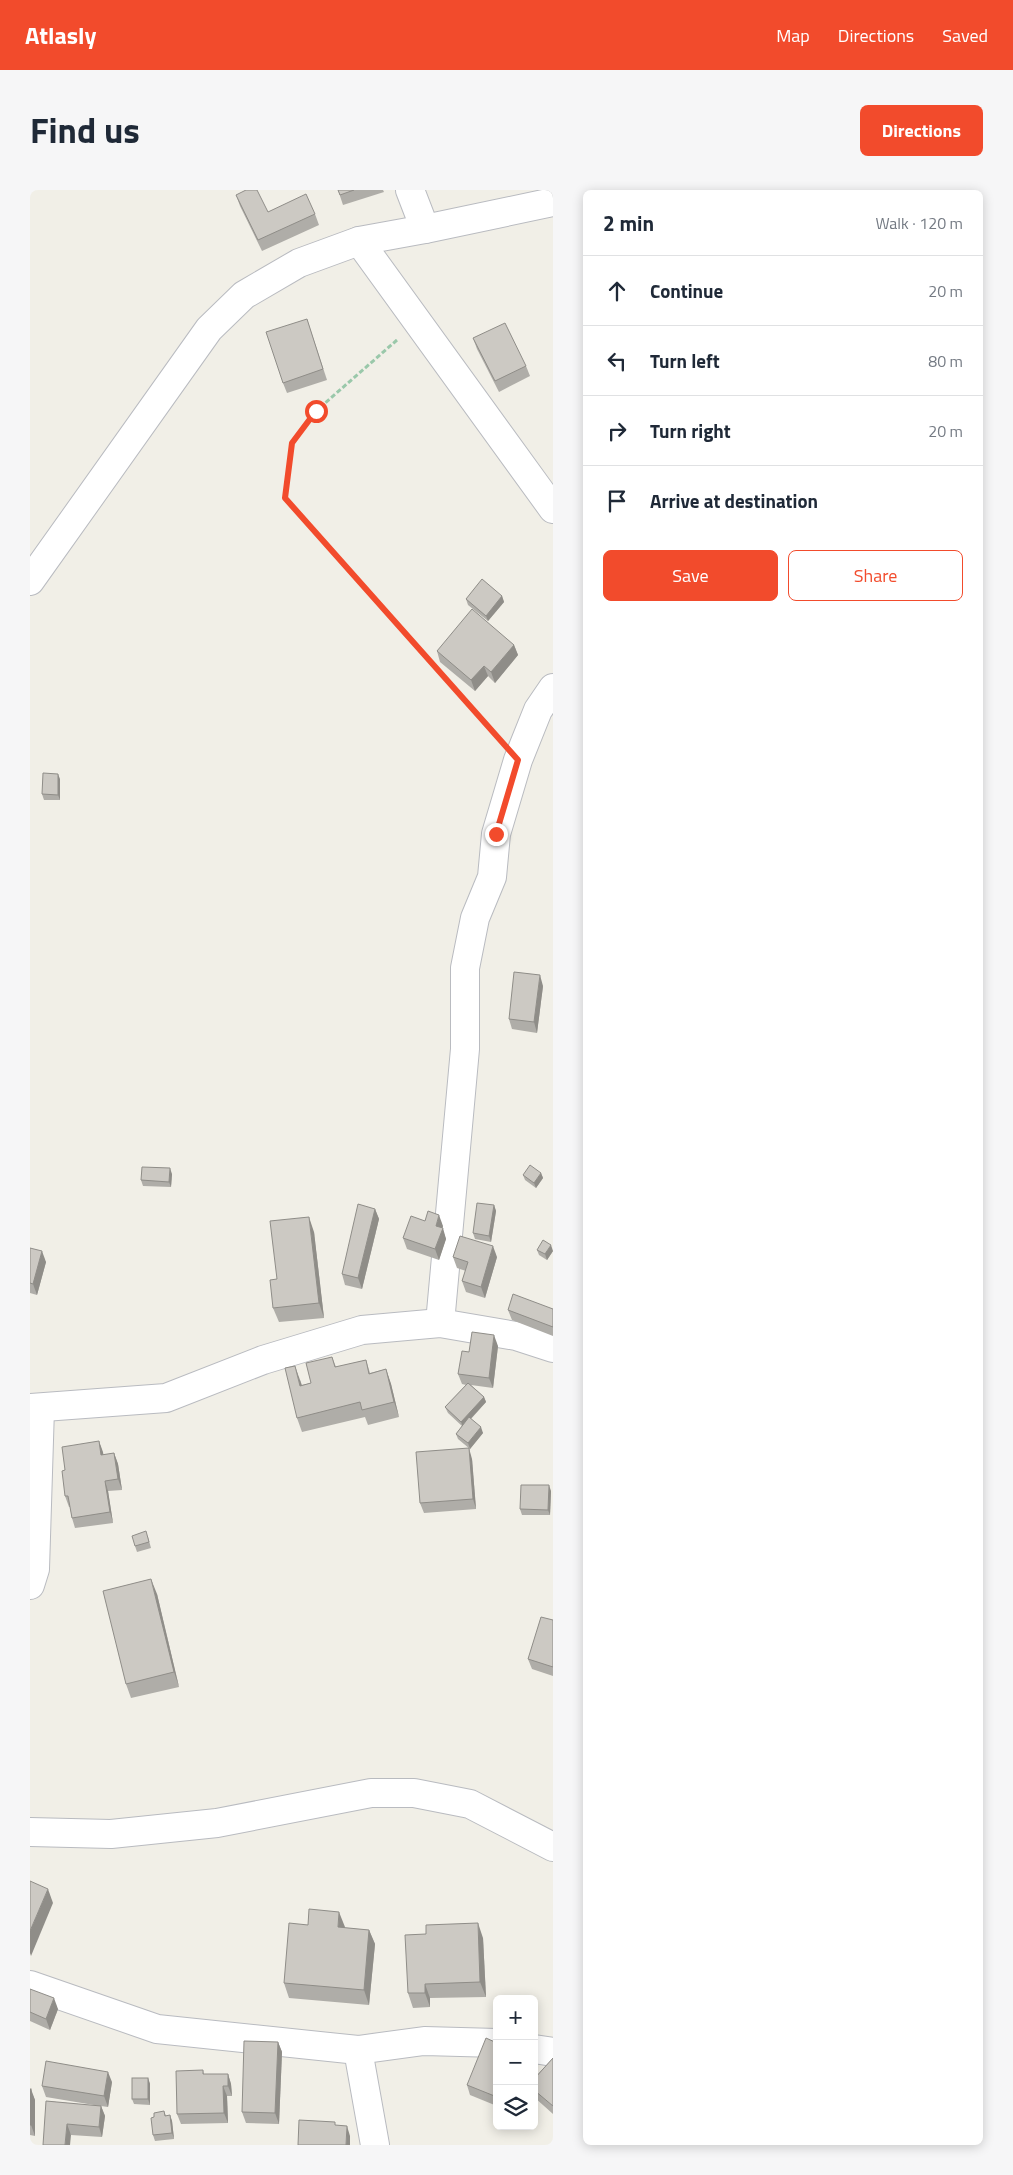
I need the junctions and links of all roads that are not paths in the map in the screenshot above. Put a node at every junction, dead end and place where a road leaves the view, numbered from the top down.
1 (410, 190) edge
2 (553, 202) edge
3 (425, 230) junction
4 (358, 241) junction
5 (553, 509) edge
6 (30, 580) edge
7 (553, 688) edge
8 (440, 1323) junction
9 (553, 1348) edge
10 (35, 1408) edge
11 (30, 1586) edge
12 (30, 1832) edge
13 (553, 1847) edge
14 (30, 1985) edge
15 (493, 2043) edge
16 (538, 2049) edge
17 (358, 2050) junction
18 (553, 2052) edge
19 (375, 2145) edge

1 - 3 street
2 - 3 street
3 - 4 street
4 - 5 street
4 - 6 street
7 - 8 street
8 - 9 street
8 - 10 street
10 - 11 street
12 - 13 street
14 - 17 street
15 - 17 street
16 - 18 street
17 - 19 street

